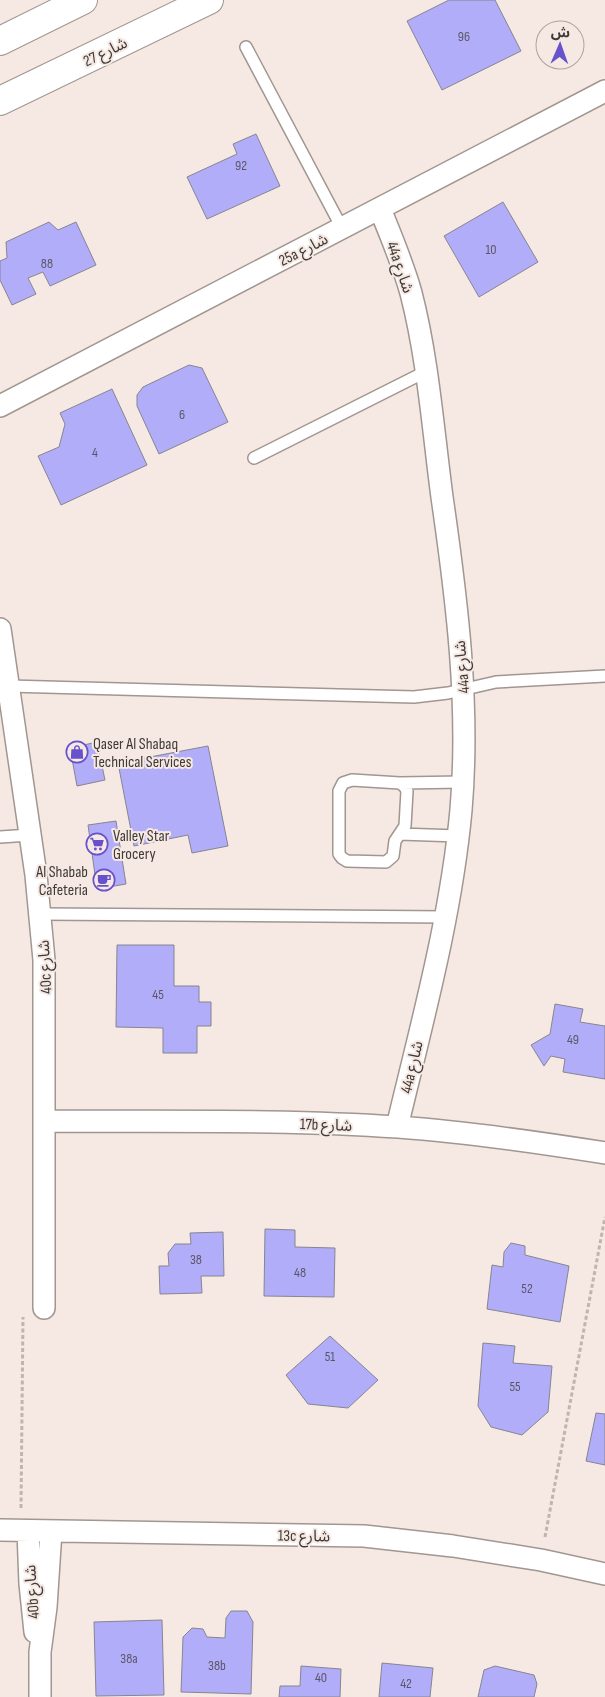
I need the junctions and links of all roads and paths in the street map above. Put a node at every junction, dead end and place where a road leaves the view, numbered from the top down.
1 (83, 0) edge
2 (209, 0) edge
3 (0, 42) edge
4 (246, 47) dead end
5 (605, 91) edge
6 (0, 101) edge
7 (380, 209) junction
8 (342, 228) junction
9 (426, 372) junction
10 (0, 406) edge
11 (254, 458) dead end
12 (0, 629) edge
13 (605, 676) edge
14 (9, 686) junction
15 (464, 689) junction
16 (400, 782) junction
17 (463, 782) junction
18 (400, 834) junction
19 (30, 835) junction
20 (458, 836) junction
21 (0, 837) edge
22 (41, 914) junction
23 (446, 917) junction
24 (45, 1121) junction
25 (397, 1127) junction
26 (605, 1153) edge
27 (605, 1217) edge
28 (44, 1305) joint
29 (16, 1531) edge
30 (51, 1531) junction
31 (541, 1560) junction
32 (605, 1574) edge
33 (40, 1652) junction
34 (40, 1697) edge

1 - 3 street
2 - 6 street, شارع 27
4 - 8 lane
5 - 7 street, 25a شارع
7 - 8 street, 25a شارع
7 - 9 street, 44a شارع
8 - 10 street, 25a شارع
9 - 11 lane
9 - 15 street, 44a شارع
12 - 14 street, 40c شارع
13 - 15 lane
14 - 15 lane
14 - 19 street, 40c شارع
15 - 17 street, 44a شارع
16 - 17 lane
16 - 18 lane
16 - 18 lane
17 - 20 street, 44a شارع
18 - 20 lane
19 - 21 lane
19 - 22 street, 40c شارع
20 - 23 street, 44a شارع
22 - 23 lane
22 - 24 street, 40c شارع
23 - 25 street, 44a شارع
24 - 25 street, 17b شارع
24 - 28 street, 40c شارع
25 - 26 street, 17b شارع
27 - 31 path
28 - 29 path
29 - 30 street, 13c شارع
29 - 33 street, 40b شارع
30 - 31 street, 13c شارع
30 - 33 street, 40b شارع
31 - 32 street, 13c شارع
33 - 34 street, 40b شارع

